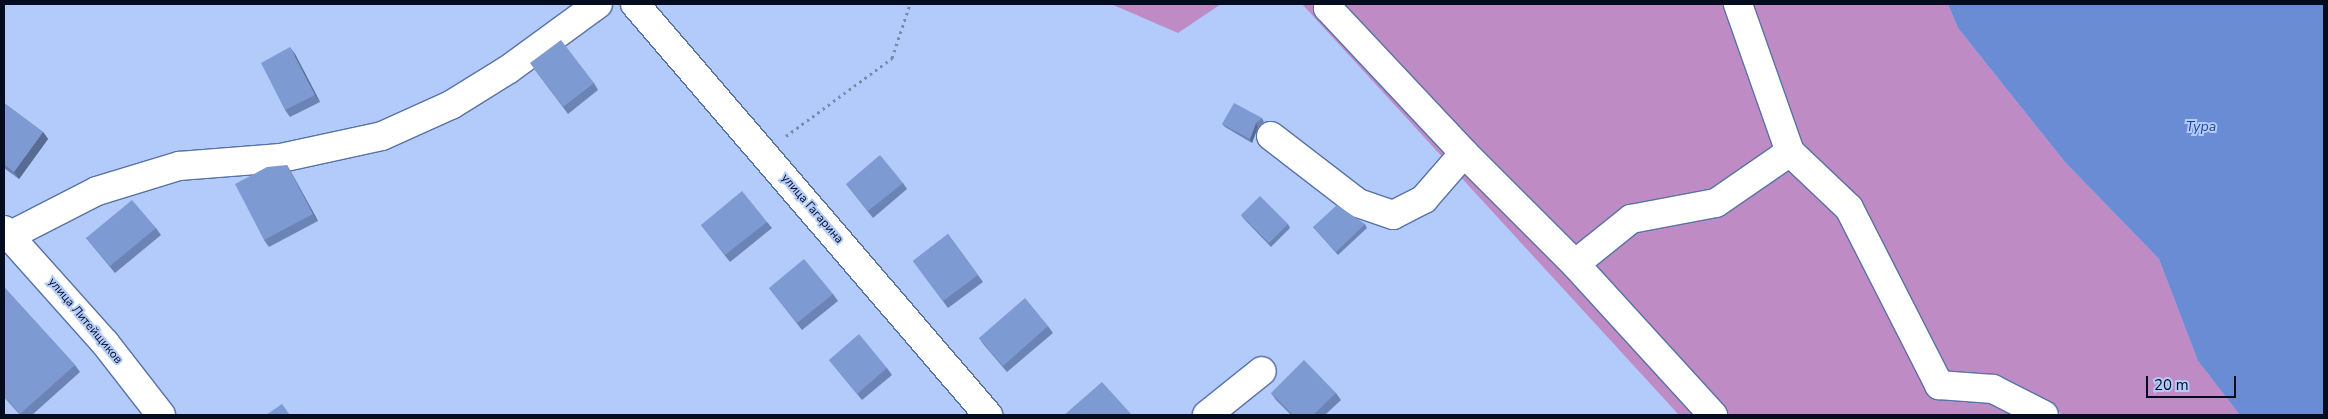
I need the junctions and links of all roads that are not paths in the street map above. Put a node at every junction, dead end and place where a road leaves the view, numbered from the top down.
1 (598, 4) edge
2 (636, 4) edge
3 (1328, 4) edge
4 (1738, 4) edge
5 (1271, 136) dead end
6 (1790, 152) junction
7 (1464, 153) junction
8 (8, 232) edge
9 (1575, 264) junction
10 (1262, 370) dead end
11 (161, 415) edge
12 (988, 415) edge
13 (1207, 415) edge
14 (1713, 415) edge
15 (2044, 415) edge

1 - 8 street
2 - 12 street, улица Гагарина
3 - 7 street
4 - 6 street
5 - 7 street
6 - 9 street
6 - 15 street
7 - 9 street
8 - 11 street, улица Литейщиков
9 - 14 street
10 - 13 street

